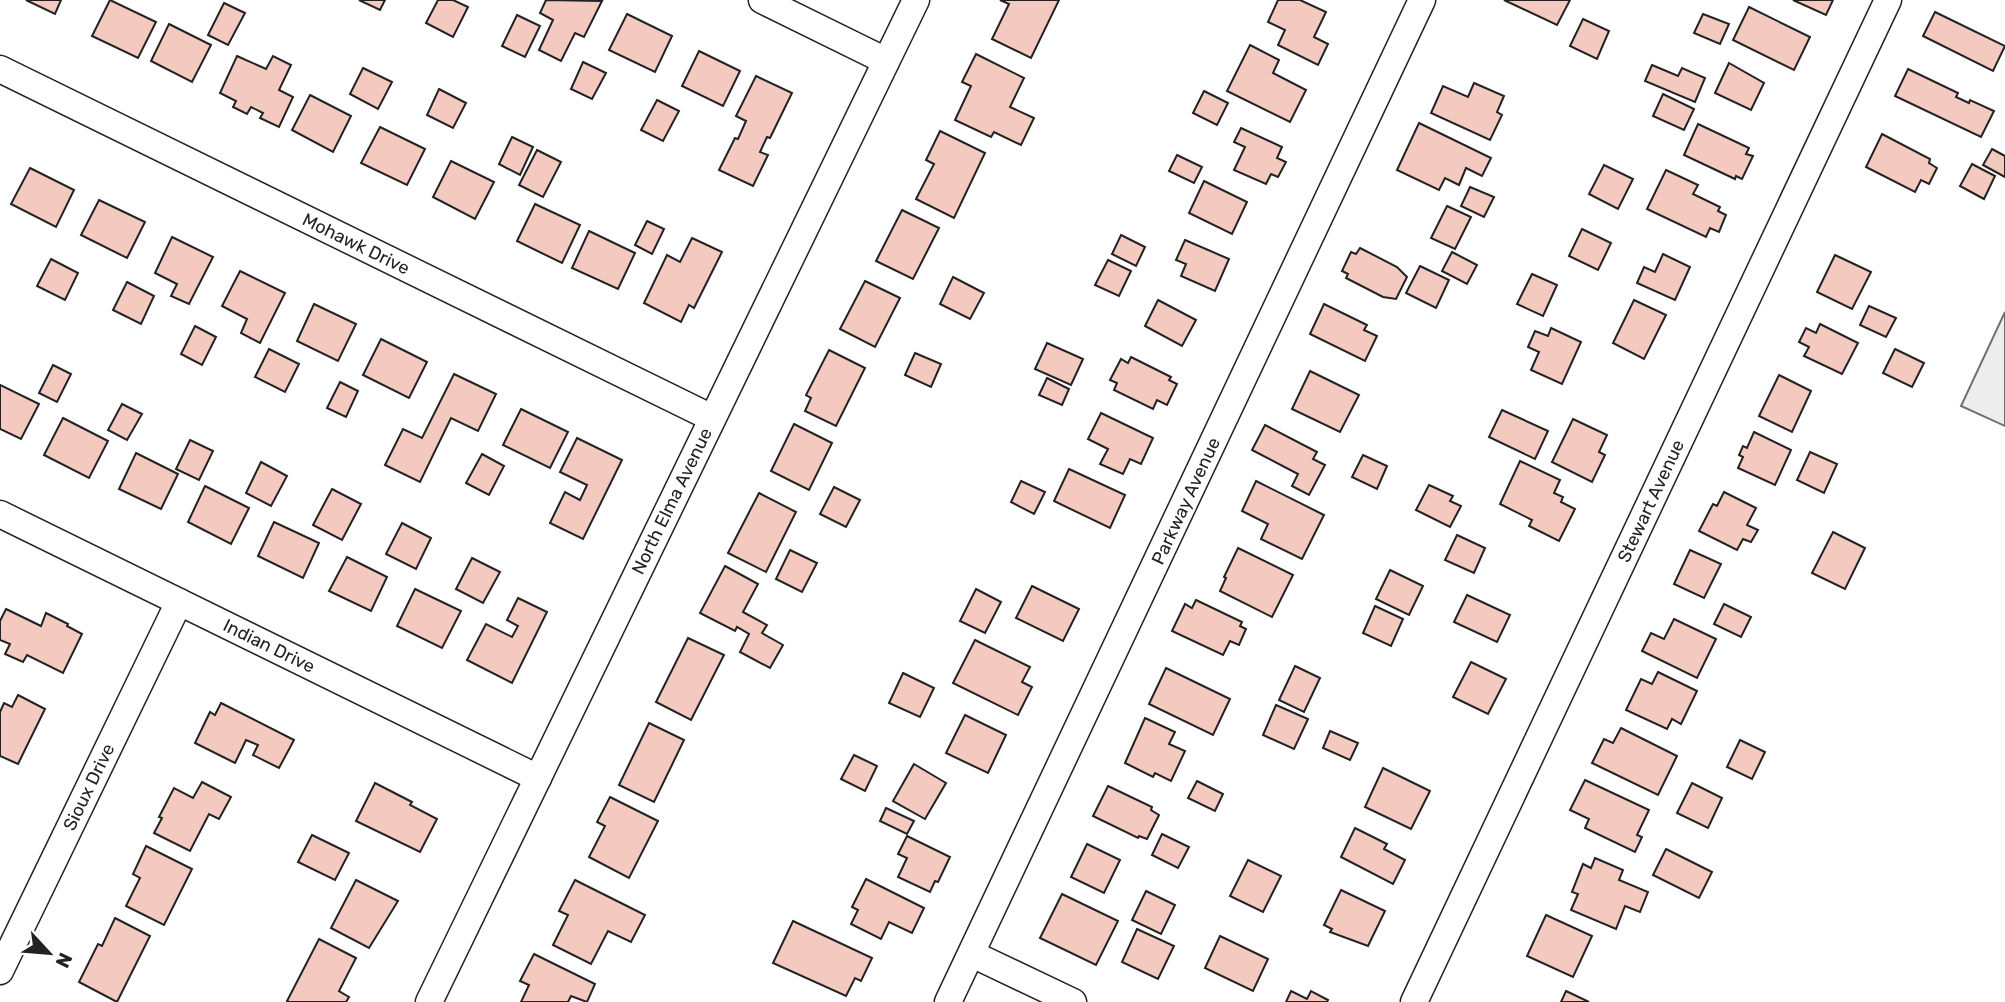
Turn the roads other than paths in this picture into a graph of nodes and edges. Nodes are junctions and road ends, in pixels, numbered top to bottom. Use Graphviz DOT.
graph roads {
  1 [pos="762,0"];
  2 [pos="916,0"];
  3 [pos="1422,0"];
  4 [pos="1888,0"];
  5 [pos="886,61"];
  6 [pos="0,69"];
  7 [pos="712,418"];
  8 [pos="0,514"];
  9 [pos="179,602"];
  10 [pos="538,778"];
  11 [pos="972,954"];
  12 [pos="0,971"];
  13 [pos="429,1002"];
  14 [pos="948,1002"];
  15 [pos="1073,1002"];
  16 [pos="1414,1002"];
  1 -- 5 [label="street"];
  2 -- 5 [label="street, North Elma Avenue"];
  3 -- 11 [label="street, Parkway Avenue"];
  4 -- 16 [label="street, Stewart Avenue"];
  5 -- 7 [label="street, North Elma Avenue"];
  6 -- 7 [label="street, Mohawk Drive"];
  7 -- 10 [label="street, North Elma Avenue"];
  8 -- 9 [label="street, Indian Drive"];
  9 -- 10 [label="street, Indian Drive"];
  9 -- 12 [label="street, Sioux Drive"];
  10 -- 13 [label="street, North Elma Avenue"];
  11 -- 14 [label="street, Parkway Avenue"];
  11 -- 15 [label="street"];
}
